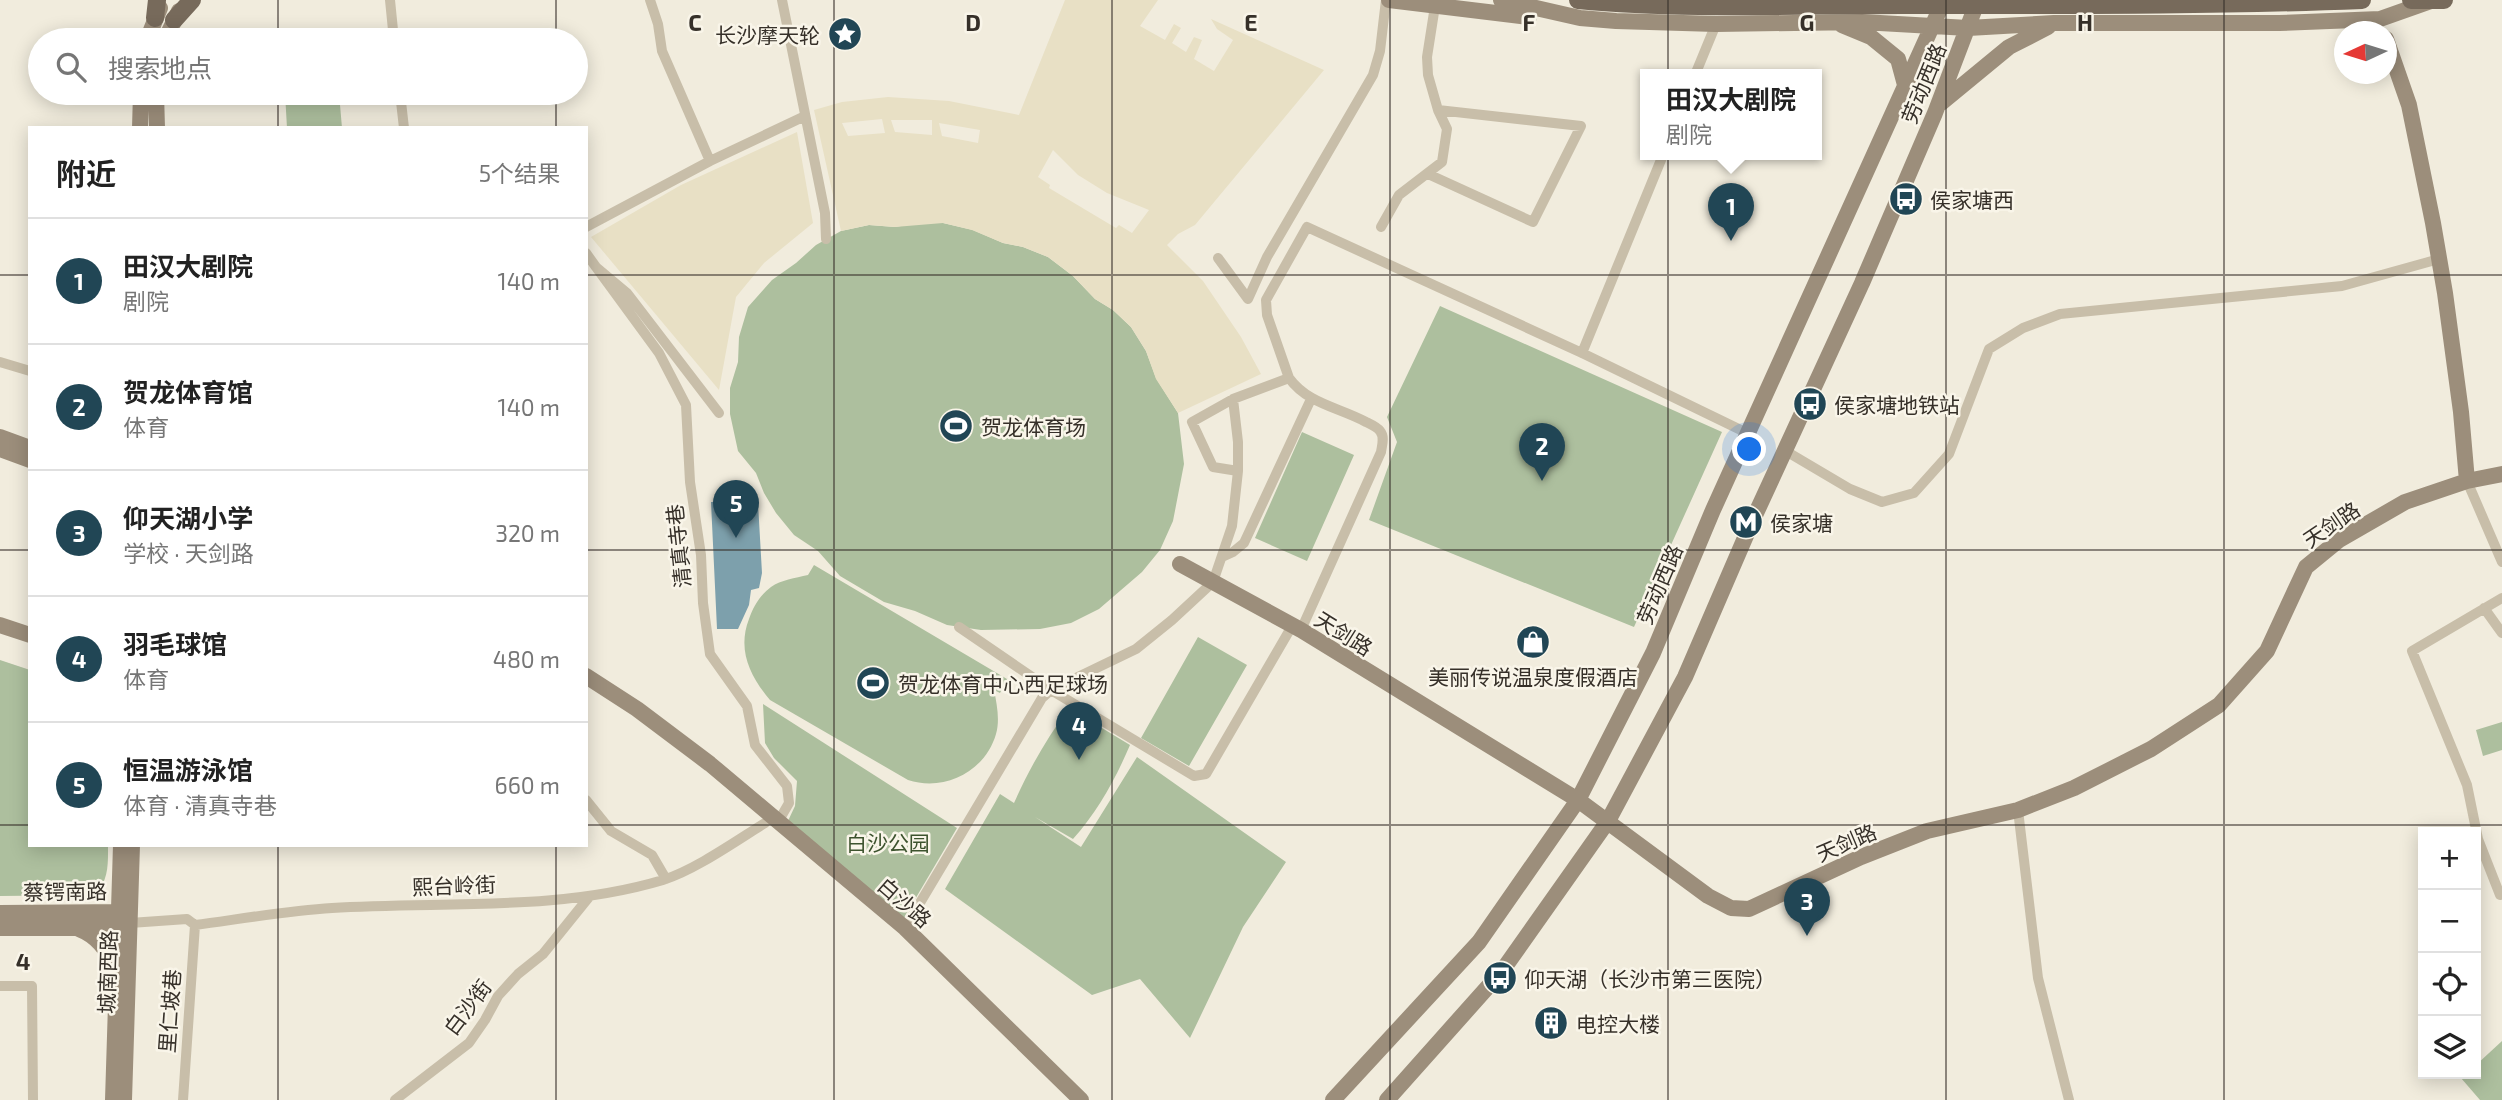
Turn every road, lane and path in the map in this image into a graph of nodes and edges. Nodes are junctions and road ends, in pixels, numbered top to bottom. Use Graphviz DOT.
graph roads {
  1 [pos="164,0"];
  2 [pos="185,0"];
  3 [pos="192,0"];
  4 [pos="390,0"];
  5 [pos="650,0"];
  6 [pos="782,0"];
  7 [pos="1388,0"];
  8 [pos="1501,0"];
  9 [pos="1944,0"];
  10 [pos="1978,0"];
  11 [pos="2362,0"];
  12 [pos="2411,0"];
  13 [pos="2444,0"];
  14 [pos="2433,1"];
  15 [pos="1435,6"];
  16 [pos="156,9"];
  17 [pos="1579,9"];
  18 [pos="174,20"];
  19 [pos="2390,21"];
  20 [pos="1836,23"];
  21 [pos="2054,23"];
  22 [pos="1716,24"];
  23 [pos="2334,24"];
  24 [pos="1932,27"];
  25 [pos="150,28"];
  26 [pos="170,28"];
  27 [pos="393,28"];
  28 [pos="1968,28"];
  29 [pos="1698,69"];
  30 [pos="2397,71"];
  31 [pos="1905,85"];
  32 [pos="141,105"];
  33 [pos="156,105"];
  34 [pos="401,105"];
  35 [pos="1937,107"];
  36 [pos="1438,110"];
  37 [pos="805,116"];
  38 [pos="140,126"];
  39 [pos="156,126"];
  40 [pos="404,126"];
  41 [pos="710,160"];
  42 [pos="1660,160"];
  43 [pos="1428,174"];
  44 [pos="588,226"];
  45 [pos="1381,227"];
  46 [pos="827,239"];
  47 [pos="588,256"];
  48 [pos="1218,258"];
  49 [pos="2439,259"];
  50 [pos="596,267"];
  51 [pos="1582,353"];
  52 [pos="0,362"];
  53 [pos="28,370"];
  54 [pos="1289,378"];
  55 [pos="1233,399"];
  56 [pos="1311,399"];
  57 [pos="719,413"];
  58 [pos="1748,433"];
  59 [pos="0,437"];
  60 [pos="28,447"];
  61 [pos="0,449"];
  62 [pos="1784,450"];
  63 [pos="28,459"];
  64 [pos="1238,471"];
  65 [pos="2502,474"];
  66 [pos="2467,481"];
  67 [pos="1222,557"];
  68 [pos="2502,562"];
  69 [pos="1180,564"];
  70 [pos="1213,582"];
  71 [pos="2502,598"];
  72 [pos="2484,608"];
  73 [pos="0,625"];
  74 [pos="958,627"];
  75 [pos="1296,628"];
  76 [pos="2502,633"];
  77 [pos="0,636"];
  78 [pos="28,637"];
  79 [pos="588,677"];
  80 [pos="588,689"];
  81 [pos="1051,690"];
  82 [pos="1578,800"];
  83 [pos="588,802"];
  84 [pos="2018,810"];
  85 [pos="1608,821"];
  86 [pos="771,822"];
  87 [pos="121,847"];
  88 [pos="132,847"];
  89 [pos="120,869"];
  90 [pos="666,879"];
  91 [pos="2500,895"];
  92 [pos="589,897"];
  93 [pos="84,912"];
  94 [pos="0,913"];
  95 [pos="125,920"];
  96 [pos="195,925"];
  97 [pos="73,927"];
  98 [pos="0,928"];
  99 [pos="905,928"];
  100 [pos="116,976"];
  101 [pos="0,986"];
  102 [pos="33,1100"];
  103 [pos="113,1100"];
  104 [pos="124,1100"];
  105 [pos="183,1100"];
  106 [pos="395,1100"];
  107 [pos="1066,1100"];
  108 [pos="1081,1100"];
  109 [pos="1333,1100"];
  110 [pos="1387,1100"];
  111 [pos="2069,1100"];
  1 -- 16 [label="street"];
  2 -- 18 [label="street"];
  3 -- 18 [label="main road"];
  4 -- 27 [label="street"];
  5 -- 41 [label="street"];
  6 -- 37 [label="street"];
  7 -- 15 [label="street"];
  7 -- 48 [label="street"];
  8 -- 17 [label="street"];
  9 -- 24 [label="street, 劳动西路"];
  10 -- 28 [label="street, 劳动西路"];
  11 -- 17 [label="main road, bridge"];
  12 -- 14 [label="main road"];
  13 -- 14 [label="main road"];
  14 -- 19 [label="street"];
  15 -- 17 [label="street"];
  15 -- 36 [label="street"];
  16 -- 25 [label="street"];
  17 -- 22 [label="street"];
  18 -- 26 [label="street"];
  20 -- 22 [label="street"];
  20 -- 24 [label="street"];
  20 -- 31 [label="street"];
  21 -- 23 [label="street"];
  21 -- 28 [label="street"];
  21 -- 35 [label="street"];
  22 -- 29 [label="street"];
  24 -- 28 [label="street"];
  24 -- 31 [label="street, 劳动西路"];
  28 -- 35 [label="street, 劳动西路"];
  30 -- 49 [label="street"];
  31 -- 58 [label="street, 劳动西路"];
  32 -- 38 [label="street"];
  33 -- 39 [label="street"];
  34 -- 40 [label="street"];
  35 -- 62 [label="street, 劳动西路"];
  36 -- 43 [label="street"];
  36 -- 43 [label="street"];
  37 -- 41 [label="street"];
  37 -- 46 [label="street"];
  41 -- 44 [label="street"];
  42 -- 51 [label="street"];
  43 -- 45 [label="street"];
  47 -- 50 [label="street"];
  49 -- 62 [label="street"];
  49 -- 66 [label="street"];
  50 -- 57 [label="street"];
  50 -- 86 [label="street, 清真寺巷"];
  51 -- 54 [label="street"];
  51 -- 58 [label="street"];
  52 -- 53 [label="street"];
  54 -- 55 [label="street"];
  54 -- 56 [label="street"];
  55 -- 64 [label="street"];
  55 -- 64 [label="street"];
  56 -- 67 [label="street"];
  56 -- 75 [label="street"];
  58 -- 82 [label="street, 劳动西路"];
  59 -- 60 [label="street"];
  61 -- 63 [label="street"];
  62 -- 85 [label="street, 劳动西路"];
  64 -- 67 [label="street"];
  65 -- 66 [label="street, 天剑路"];
  66 -- 68 [label="street"];
  66 -- 84 [label="street, 天剑路"];
  67 -- 70 [label="street"];
  69 -- 70 [label="street, 天剑路"];
  70 -- 75 [label="street, 天剑路"];
  70 -- 81 [label="street"];
  71 -- 72 [label="street"];
  72 -- 76 [label="street"];
  72 -- 91 [label="street"];
  73 -- 78 [label="street"];
  74 -- 81 [label="street"];
  75 -- 81 [label="street"];
  75 -- 82 [label="street, 天剑路"];
  77 -- 78 [label="street"];
  79 -- 86 [label="street, 白沙路"];
  80 -- 86 [label="street, 白沙路"];
  81 -- 99 [label="street"];
  82 -- 85 [label="street, 天剑路"];
  82 -- 109 [label="street, 劳动西路"];
  83 -- 90 [label="street"];
  84 -- 85 [label="street, 天剑路"];
  84 -- 111 [label="street"];
  85 -- 110 [label="street, 劳动西路"];
  86 -- 90 [label="street, 熙台岭街"];
  86 -- 99 [label="street, 白沙路"];
  86 -- 107 [label="street, 白沙路"];
  87 -- 89 [label="street, 城南西路"];
  88 -- 95 [label="street, 城南西路"];
  89 -- 93 [label="street"];
  89 -- 95 [label="street, 城南西路"];
  90 -- 92 [label="street, 熙台岭街"];
  92 -- 96 [label="street, 熙台岭街"];
  92 -- 106 [label="street, 白沙街"];
  93 -- 94 [label="street, 蔡锷南路"];
  93 -- 95 [label="street, 蔡锷南路"];
  95 -- 96 [label="street, 熙台岭街"];
  95 -- 97 [label="street, 蔡锷南路"];
  95 -- 100 [label="street, 城南西路"];
  95 -- 104 [label="street, 城南西路"];
  96 -- 105 [label="street, 里仁坡巷"];
  97 -- 98 [label="street, 蔡锷南路"];
  97 -- 100 [label="street"];
  99 -- 108 [label="street, 白沙路"];
  100 -- 103 [label="street, 城南西路"];
  101 -- 102 [label="street"];
}
